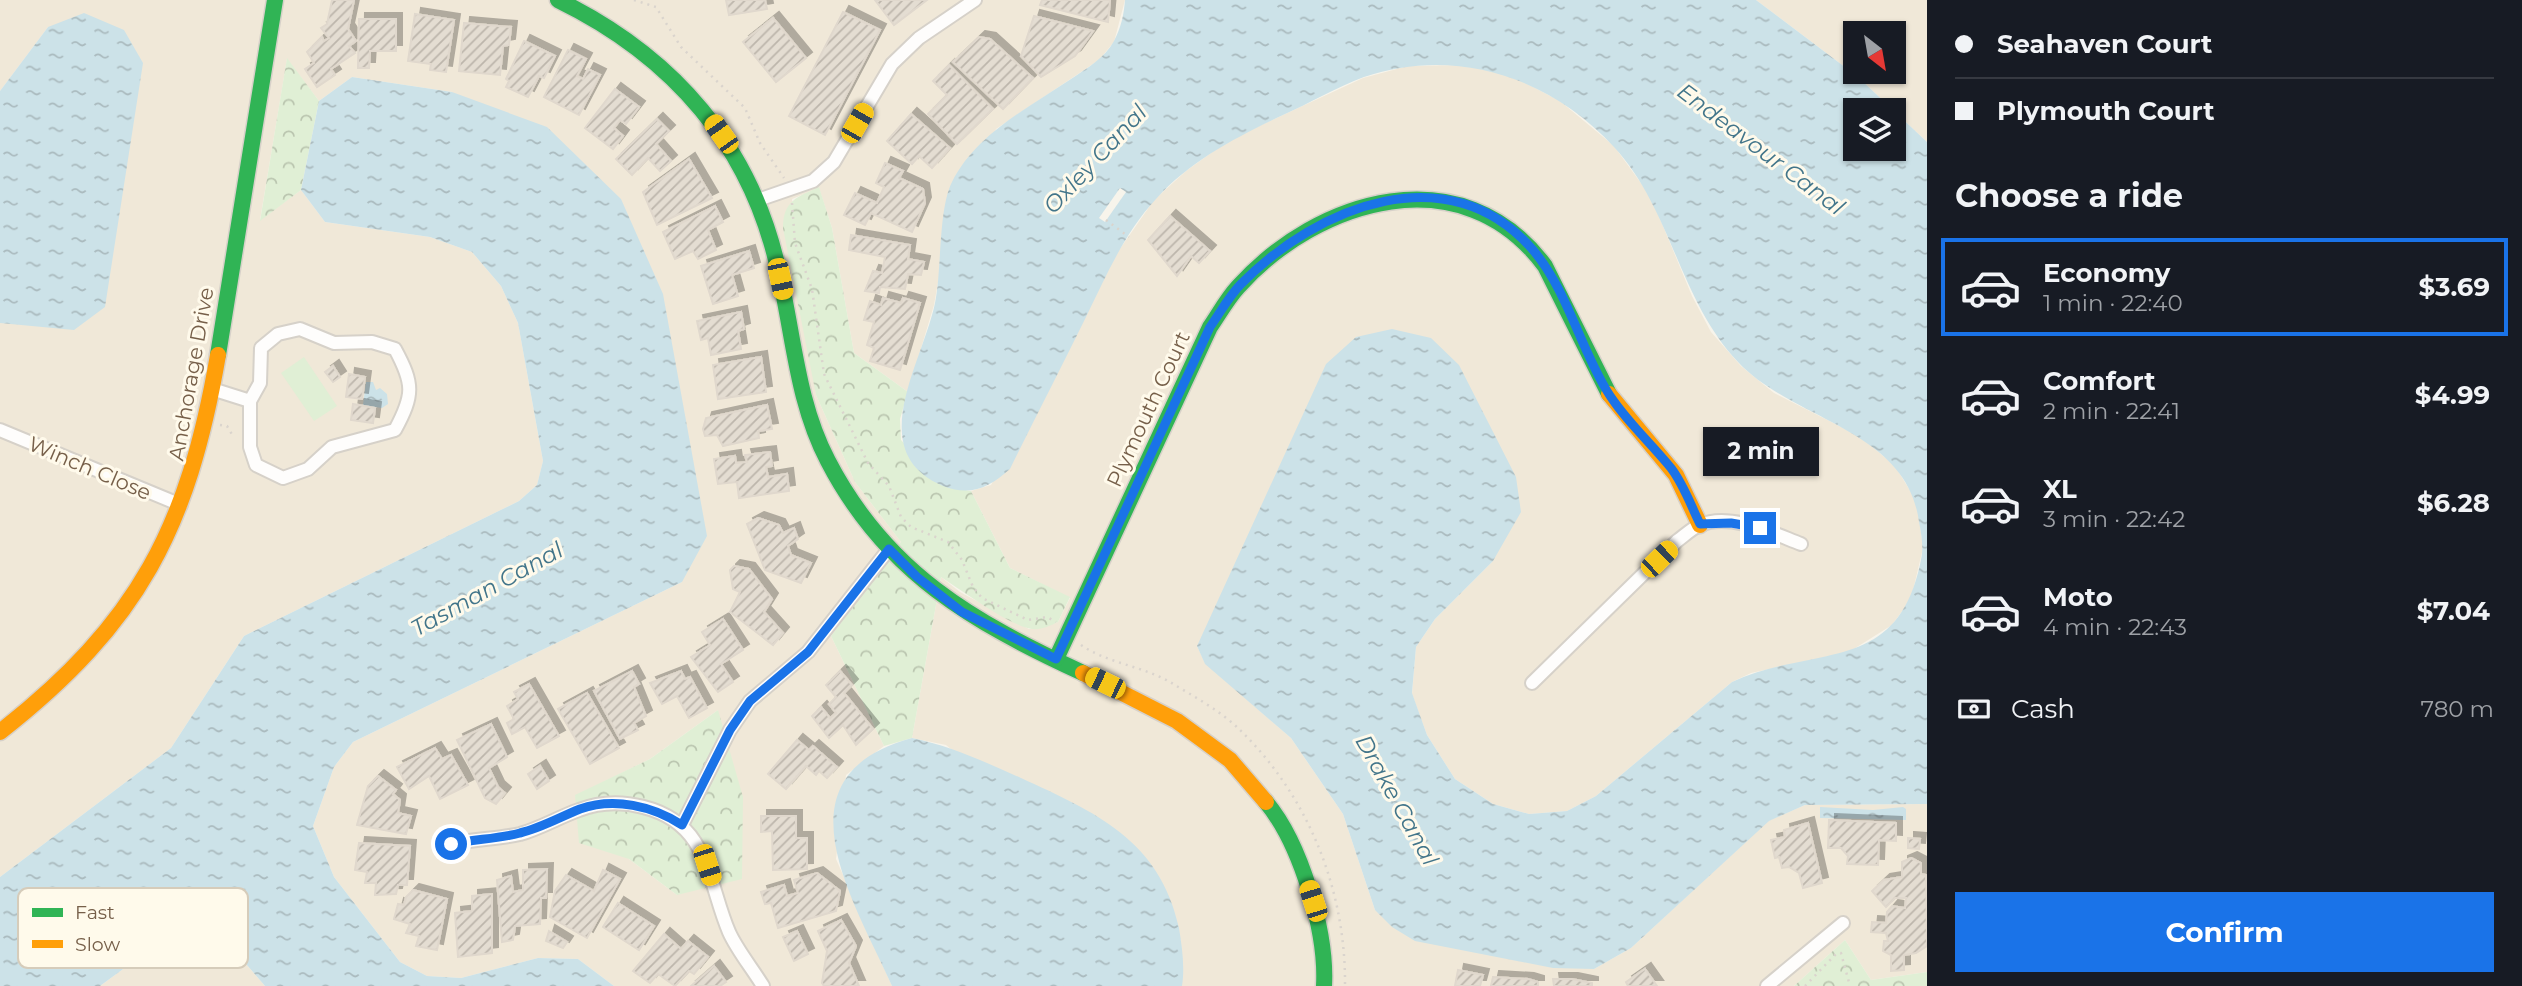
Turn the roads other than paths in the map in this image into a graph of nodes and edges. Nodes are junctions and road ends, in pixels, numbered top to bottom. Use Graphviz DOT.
graph roads {
  1 [pos="275,0"];
  2 [pos="558,0"];
  3 [pos="975,0"];
  4 [pos="758,200"];
  5 [pos="212,389"];
  6 [pos="250,401"];
  7 [pos="0,430"];
  8 [pos="181,505"];
  9 [pos="1700,524"];
  10 [pos="1801,544"];
  11 [pos="889,549"];
  12 [pos="1056,659"];
  13 [pos="1532,683"];
  14 [pos="0,732"];
  15 [pos="682,825"];
  16 [pos="451,844"];
  17 [pos="1843,923"];
  18 [pos="763,986"];
  19 [pos="1324,986"];
  20 [pos="1767,986"];
  1 -- 5 [label="street, Anchorage Drive"];
  2 -- 4 [label="street"];
  3 -- 4 [label="street"];
  4 -- 11 [label="street"];
  5 -- 6 [label="street"];
  5 -- 8 [label="street, Anchorage Drive"];
  6 -- 6 [label="street"];
  7 -- 8 [label="street, Winch Close"];
  8 -- 14 [label="street, Anchorage Drive"];
  9 -- 10 [label="street"];
  9 -- 12 [label="street, Plymouth Court"];
  9 -- 13 [label="street"];
  11 -- 12 [label="street"];
  11 -- 15 [label="street"];
  12 -- 19 [label="street"];
  15 -- 16 [label="street"];
  15 -- 18 [label="street"];
  17 -- 20 [label="street"];
}
